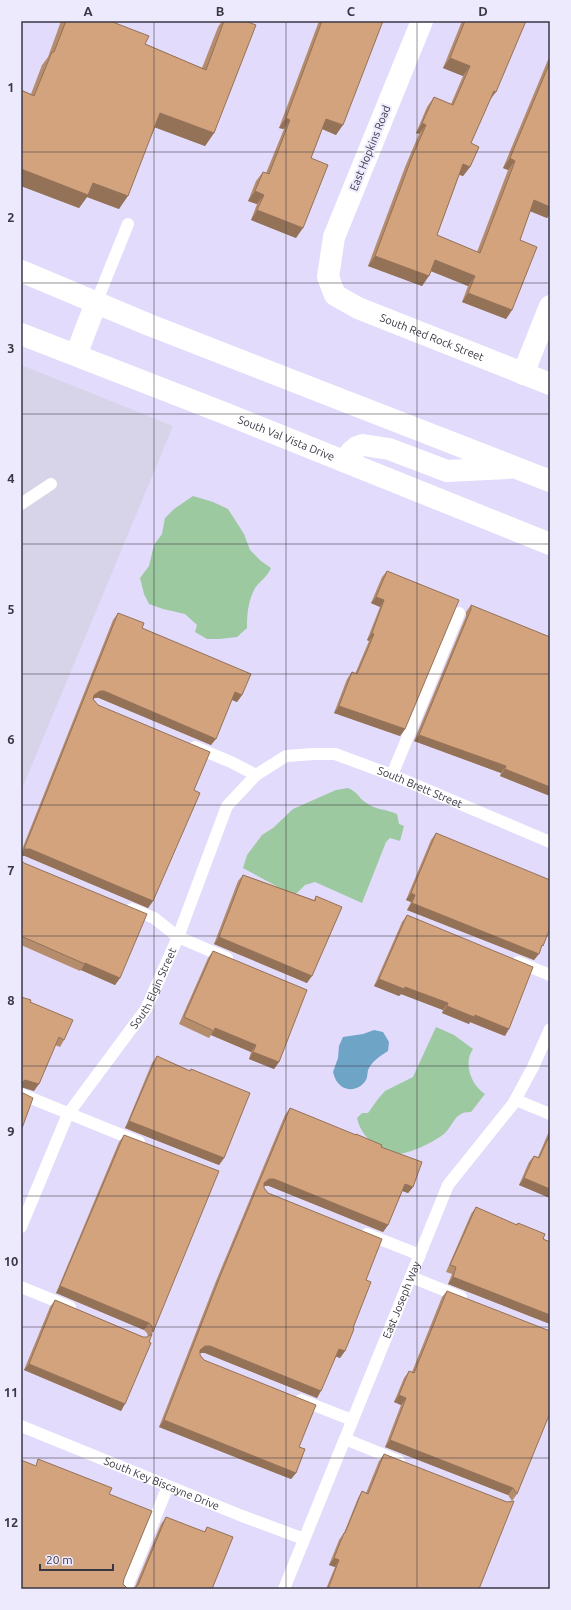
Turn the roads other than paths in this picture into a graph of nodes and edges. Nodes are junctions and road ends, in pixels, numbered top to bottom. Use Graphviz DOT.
graph roads {
  1 [pos="422,21"];
  2 [pos="128,224"];
  3 [pos="21,271"];
  4 [pos="328,276"];
  5 [pos="96,303"];
  6 [pos="550,306"];
  7 [pos="21,334"];
  8 [pos="76,355"];
  9 [pos="523,374"];
  10 [pos="550,384"];
  11 [pos="344,461"];
  12 [pos="514,468"];
  13 [pos="550,482"];
  14 [pos="51,484"];
  15 [pos="21,504"];
  16 [pos="550,544"];
  17 [pos="459,613"];
  18 [pos="181,741"];
  19 [pos="286,756"];
  20 [pos="256,775"];
  21 [pos="392,775"];
  22 [pos="550,842"];
  23 [pos="124,906"];
  24 [pos="178,937"];
  25 [pos="506,957"];
  26 [pos="238,962"];
  27 [pos="550,975"];
  28 [pos="550,1029"];
  29 [pos="21,1094"];
  30 [pos="516,1100"];
  31 [pos="68,1114"];
  32 [pos="550,1114"];
  33 [pos="150,1146"];
  34 [pos="21,1227"];
  35 [pos="357,1230"];
  36 [pos="420,1255"];
  37 [pos="411,1277"];
  38 [pos="21,1287"];
  39 [pos="470,1300"];
  40 [pos="83,1313"];
  41 [pos="288,1395"];
  42 [pos="352,1420"];
  43 [pos="21,1426"];
  44 [pos="345,1439"];
  45 [pos="411,1465"];
  46 [pos="168,1486"];
  47 [pos="304,1539"];
  48 [pos="126,1589"];
  49 [pos="284,1589"];
  1 -- 4 [label="main road, East Hopkins Road"];
  2 -- 5 [label="lane"];
  3 -- 5 [label="main road"];
  4 -- 9 [label="main road, South Red Rock Street"];
  5 -- 8 [label="main road"];
  5 -- 12 [label="main road"];
  6 -- 9 [label="main road"];
  7 -- 8 [label="main road, South Val Vista Drive"];
  8 -- 11 [label="main road, South Val Vista Drive"];
  9 -- 10 [label="main road, South Red Rock Street"];
  11 -- 12 [label="main road"];
  11 -- 16 [label="main road, South Val Vista Drive"];
  12 -- 13 [label="main road"];
  14 -- 15 [label="lane"];
  17 -- 21 [label="lane"];
  18 -- 20 [label="lane"];
  19 -- 20 [label="lane, South Elgin Street"];
  19 -- 21 [label="lane, South Brett Street"];
  20 -- 24 [label="lane, South Elgin Street"];
  21 -- 22 [label="lane, South Brett Street"];
  23 -- 24 [label="lane"];
  24 -- 26 [label="lane"];
  24 -- 31 [label="lane, South Elgin Street"];
  25 -- 27 [label="lane"];
  28 -- 30 [label="lane, East Joseph Way"];
  29 -- 31 [label="lane"];
  30 -- 32 [label="lane"];
  30 -- 36 [label="lane, East Joseph Way"];
  31 -- 33 [label="lane"];
  31 -- 34 [label="lane, South Elgin Street"];
  35 -- 36 [label="lane"];
  36 -- 37 [label="lane, East Joseph Way"];
  37 -- 39 [label="lane"];
  37 -- 42 [label="lane, East Joseph Way"];
  38 -- 40 [label="lane"];
  41 -- 42 [label="lane"];
  42 -- 44 [label="lane, East Joseph Way"];
  43 -- 46 [label="lane, South Key Biscayne Drive"];
  44 -- 45 [label="lane"];
  44 -- 47 [label="lane, East Joseph Way"];
  46 -- 47 [label="lane, South Key Biscayne Drive"];
  46 -- 48 [label="lane"];
  47 -- 49 [label="lane, East Joseph Way"];
}
